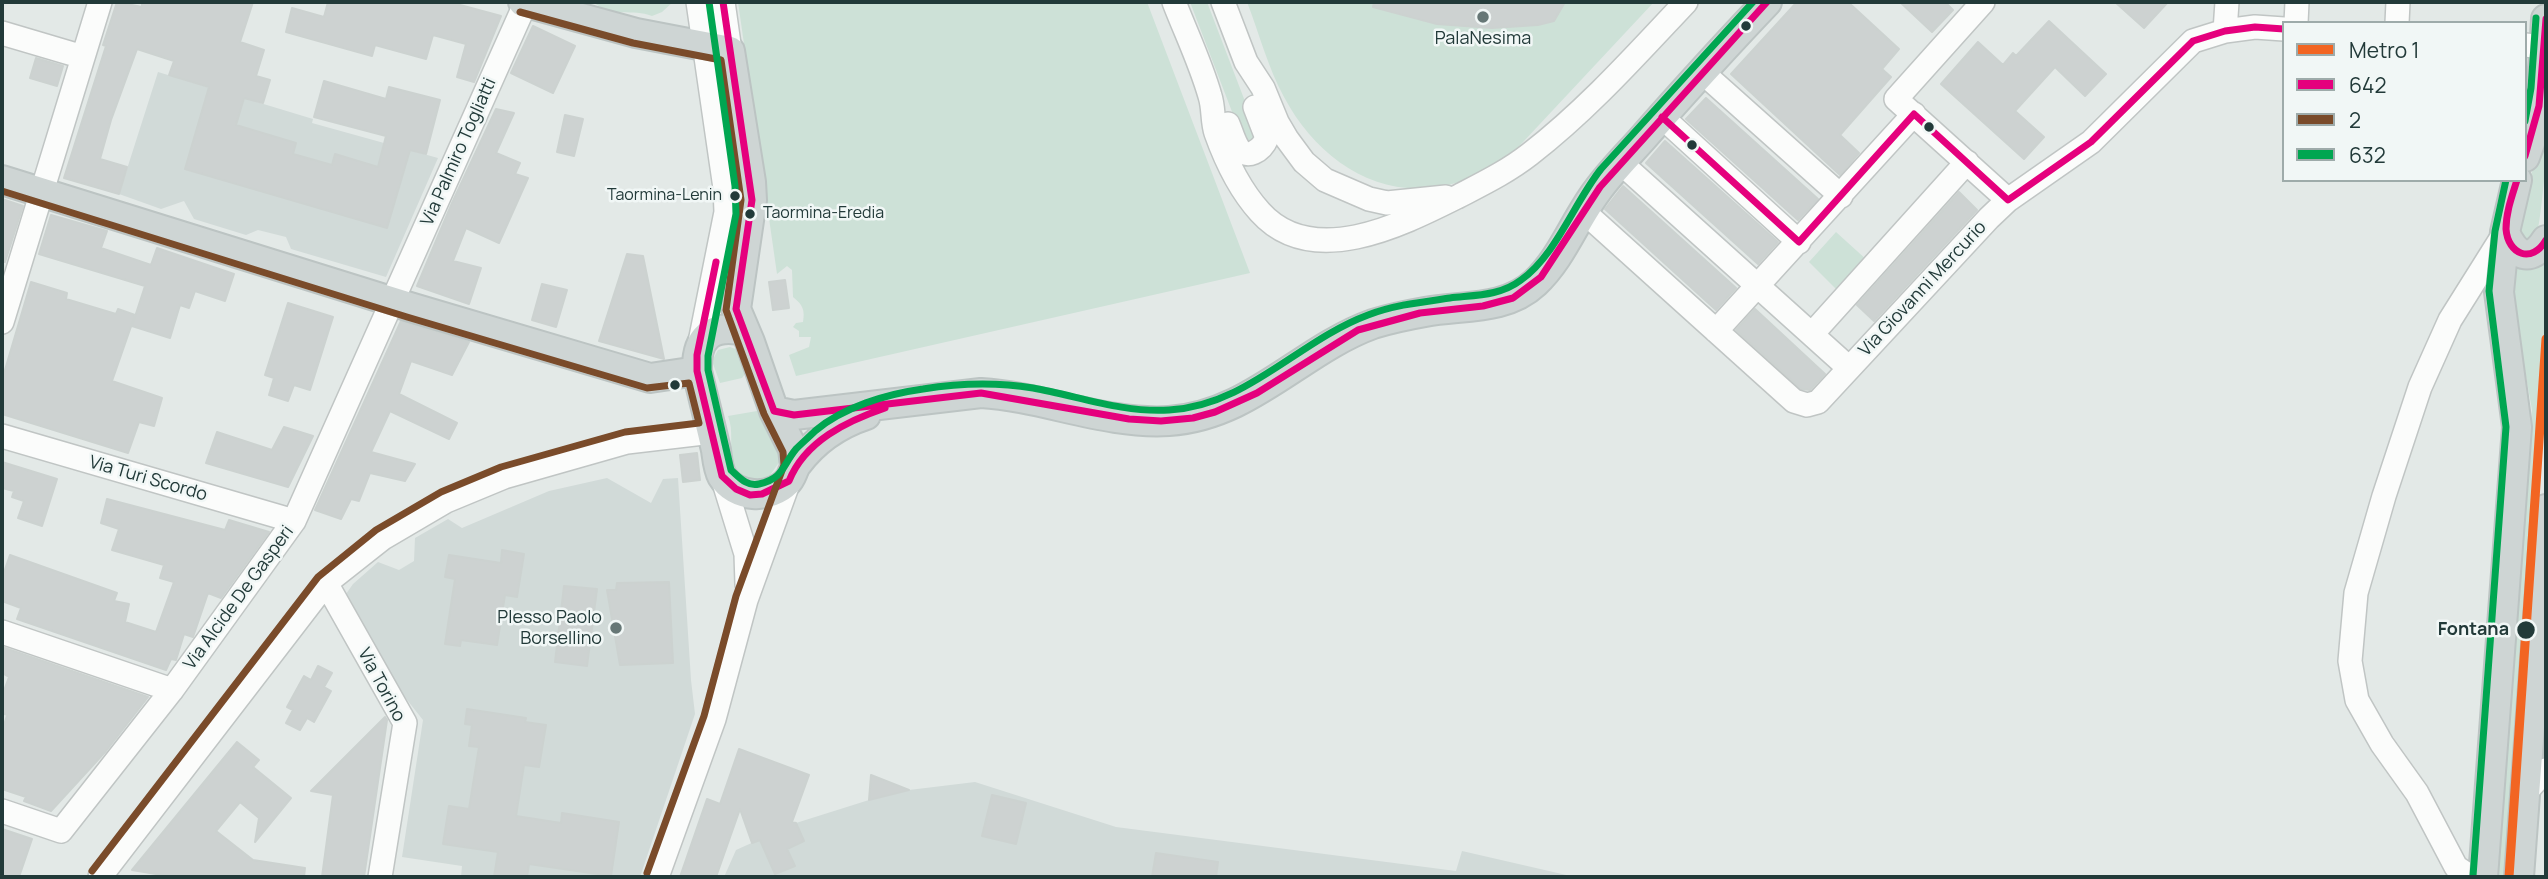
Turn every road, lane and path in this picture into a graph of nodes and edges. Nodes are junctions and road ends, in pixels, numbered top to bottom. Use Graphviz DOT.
graph roads {
  1 [pos="100,2"];
  2 [pos="525,2"];
  3 [pos="698,2"];
  4 [pos="723,2"];
  5 [pos="1174,2"];
  6 [pos="1223,2"];
  7 [pos="1686,2"];
  8 [pos="1767,2"];
  9 [pos="1983,2"];
  10 [pos="2228,2"];
  11 [pos="2297,2"];
  12 [pos="2398,2"];
  13 [pos="2296,21"];
  14 [pos="2397,21"];
  15 [pos="2282,29"];
  16 [pos="2225,31"];
  17 [pos="2,33"];
  18 [pos="2539,37"];
  19 [pos="717,48"];
  20 [pos="83,57"];
  21 [pos="1246,62"];
  22 [pos="1702,72"];
  23 [pos="1211,98"];
  24 [pos="1914,114"];
  25 [pos="1661,117"];
  26 [pos="2527,151"];
  27 [pos="1967,162"];
  28 [pos="1621,163"];
  29 [pos="2,180"];
  30 [pos="2517,182"];
  31 [pos="41,192"];
  32 [pos="1459,196"];
  33 [pos="1841,196"];
  34 [pos="2008,200"];
  35 [pos="1583,211"];
  36 [pos="2505,232"];
  37 [pos="2546,240"];
  38 [pos="1798,242"];
  39 [pos="1758,286"];
  40 [pos="391,301"];
  41 [pos="2,322"];
  42 [pos="745,331"];
  43 [pos="1716,331"];
  44 [pos="1812,334"];
  45 [pos="700,342"];
  46 [pos="1849,368"];
  47 [pos="697,371"];
  48 [pos="896,405"];
  49 [pos="774,411"];
  50 [pos="712,432"];
  51 [pos="2,436"];
  52 [pos="792,474"];
  53 [pos="722,476"];
  54 [pos="2546,509"];
  55 [pos="295,521"];
  56 [pos="326,583"];
  57 [pos="746,600"];
  58 [pos="2,632"];
  59 [pos="172,690"];
  60 [pos="2546,770"];
  61 [pos="2525,793"];
  62 [pos="2,811"];
  63 [pos="100,877"];
  64 [pos="380,877"];
  65 [pos="657,877"];
  66 [pos="2471,877"];
  67 [pos="2483,877"];
  68 [pos="2518,877"];
  1 -- 20 [label="street"];
  2 -- 19 [label="main road"];
  2 -- 40 [label="street, Via Palmiro Togliatti"];
  3 -- 19 [label="street"];
  4 -- 19 [label="street"];
  5 -- 23 [label="street"];
  6 -- 21 [label="street"];
  7 -- 32 [label="street"];
  8 -- 22 [label="main road"];
  9 -- 24 [label="street"];
  10 -- 16 [label="street"];
  11 -- 13 [label="street"];
  12 -- 14 [label="street"];
  15 -- 16 [label="street, Via Giovanni Mercurio"];
  16 -- 34 [label="street, Via Giovanni Mercurio"];
  17 -- 20 [label="street"];
  18 -- 26 [label="main road"];
  19 -- 42 [label="main road"];
  19 -- 45 [label="street"];
  20 -- 31 [label="street"];
  21 -- 23 [label="street"];
  21 -- 32 [label="street"];
  22 -- 25 [label="main road"];
  22 -- 33 [label="street"];
  23 -- 32 [label="street"];
  24 -- 27 [label="street"];
  24 -- 33 [label="street"];
  25 -- 28 [label="main road"];
  25 -- 38 [label="street"];
  27 -- 34 [label="street"];
  27 -- 44 [label="street"];
  28 -- 35 [label="main road"];
  28 -- 39 [label="street"];
  29 -- 31 [label="main road"];
  30 -- 36 [label="main road"];
  31 -- 40 [label="main road"];
  31 -- 41 [label="street"];
  33 -- 38 [label="street"];
  34 -- 46 [label="street, Via Giovanni Mercurio"];
  35 -- 43 [label="street"];
  35 -- 48 [label="main road"];
  36 -- 37 [label="main road"];
  36 -- 66 [label="street"];
  36 -- 67 [label="main road"];
  38 -- 39 [label="street"];
  39 -- 43 [label="street"];
  39 -- 44 [label="street"];
  40 -- 47 [label="main road"];
  40 -- 55 [label="street, Via Alcide De Gasperi"];
  42 -- 45 [label="main road"];
  42 -- 49 [label="main road"];
  43 -- 46 [label="street, Via Giovanni Mercurio"];
  44 -- 46 [label="street"];
  45 -- 47 [label="main road"];
  47 -- 50 [label="main road"];
  48 -- 49 [label="main road"];
  48 -- 52 [label="main road"];
  49 -- 52 [label="main road"];
  50 -- 53 [label="main road"];
  50 -- 56 [label="street"];
  51 -- 55 [label="street, Via Turi Scordo"];
  52 -- 53 [label="main road"];
  52 -- 57 [label="street"];
  53 -- 57 [label="street"];
  54 -- 61 [label="main road"];
  55 -- 59 [label="street, Via Alcide De Gasperi"];
  56 -- 63 [label="street"];
  56 -- 64 [label="street, Via Torino"];
  57 -- 65 [label="street"];
  58 -- 59 [label="street"];
  59 -- 62 [label="street, Via Alcide De Gasperi"];
  60 -- 61 [label="street"];
  61 -- 68 [label="main road"];
}
